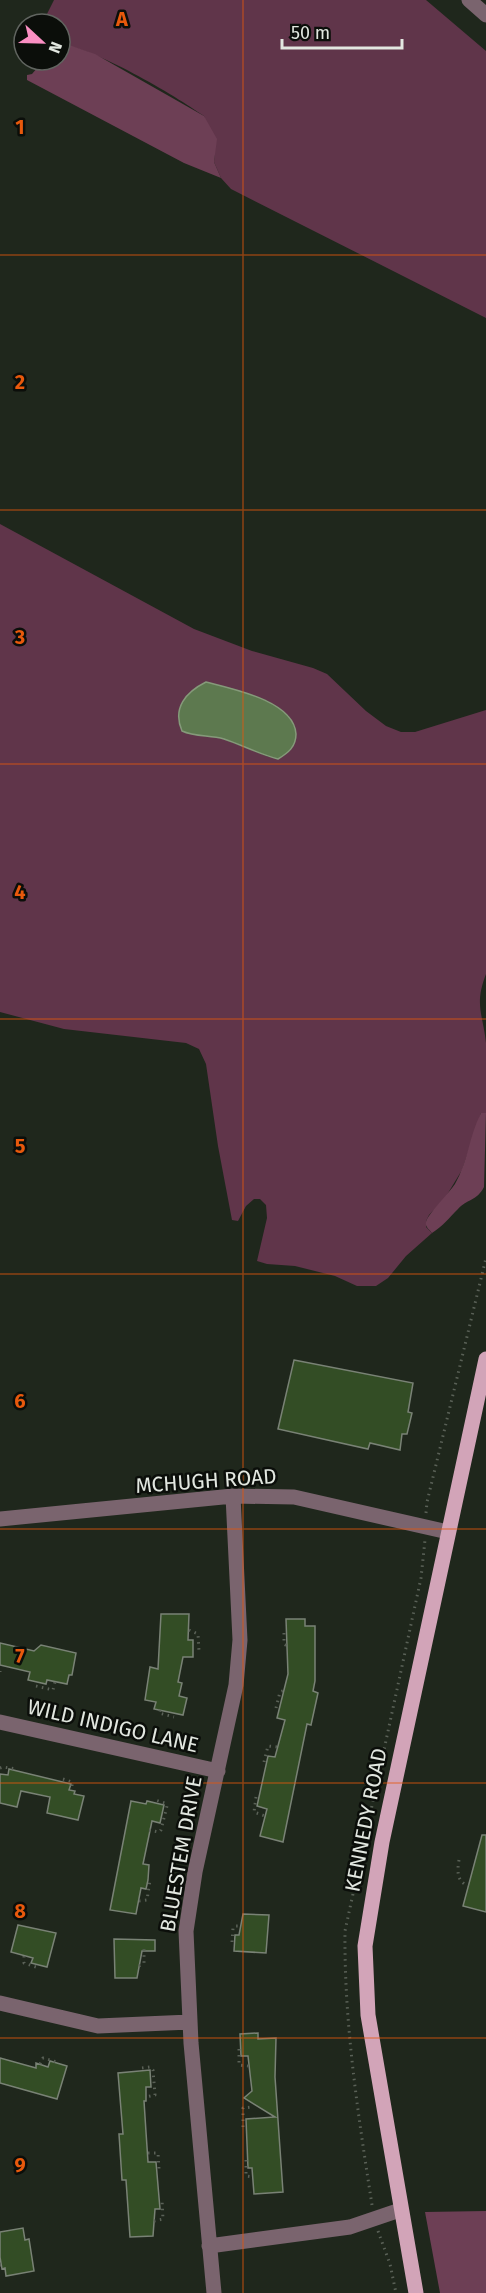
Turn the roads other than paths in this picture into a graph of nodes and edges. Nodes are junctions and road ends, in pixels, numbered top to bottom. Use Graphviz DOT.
graph roads {
  1 [pos="469,0"];
  2 [pos="486,15"];
  3 [pos="486,1359"];
  4 [pos="233,1496"];
  5 [pos="0,1519"];
  6 [pos="448,1532"];
  7 [pos="0,1722"];
  8 [pos="218,1771"];
  9 [pos="0,2003"];
  10 [pos="189,2022"];
  11 [pos="400,2210"];
  12 [pos="209,2246"];
  13 [pos="214,2293"];
  14 [pos="416,2293"];
  1 -- 2 [label="street"];
  3 -- 6 [label="main road, KENNEDY ROAD"];
  4 -- 5 [label="street, MCHUGH ROAD"];
  4 -- 6 [label="street, MCHUGH ROAD"];
  4 -- 8 [label="street, BLUESTEM DRIVE"];
  6 -- 11 [label="main road, KENNEDY ROAD"];
  7 -- 8 [label="street, WILD INDIGO LANE"];
  8 -- 10 [label="street, BLUESTEM DRIVE"];
  9 -- 10 [label="street"];
  10 -- 12 [label="street, BLUESTEM DRIVE"];
  11 -- 12 [label="street"];
  11 -- 14 [label="main road, KENNEDY ROAD"];
  12 -- 13 [label="street, BLUESTEM DRIVE"];
}
